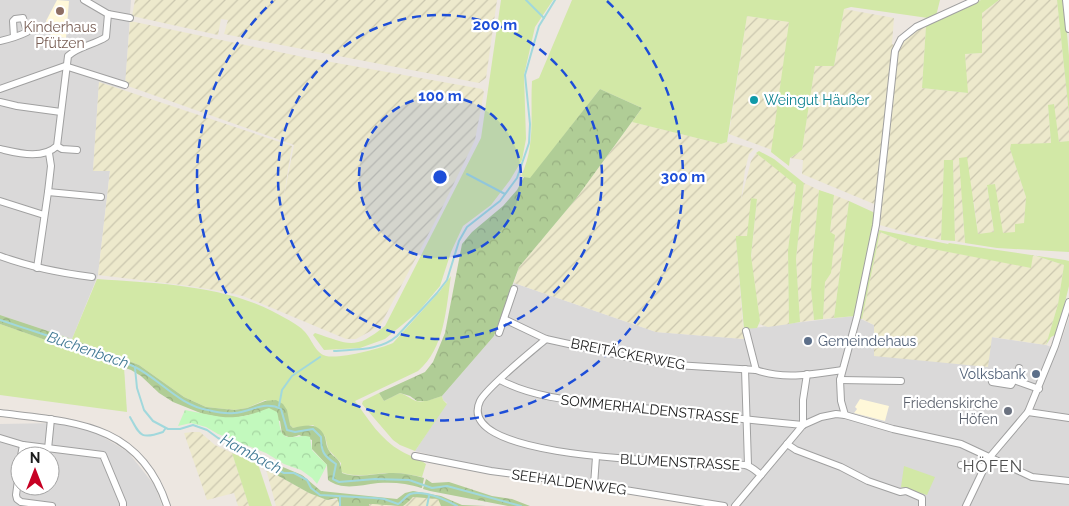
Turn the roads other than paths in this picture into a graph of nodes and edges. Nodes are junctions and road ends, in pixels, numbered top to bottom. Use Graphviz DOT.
graph roads {
  1 [pos="84,0"];
  2 [pos="975,0"];
  3 [pos="1066,0"];
  4 [pos="108,14"];
  5 [pos="130,18"];
  6 [pos="1069,29"];
  7 [pos="14,37"];
  8 [pos="0,41"];
  9 [pos="66,66"];
  10 [pos="125,85"];
  11 [pos="0,89"];
  12 [pos="0,102"];
  13 [pos="61,112"];
  14 [pos="56,146"];
  15 [pos="0,149"];
  16 [pos="77,150"];
  17 [pos="49,153"];
  18 [pos="48,192"];
  19 [pos="101,197"];
  20 [pos="0,202"];
  21 [pos="44,215"];
  22 [pos="0,256"];
  23 [pos="37,268"];
  24 [pos="92,277"];
  25 [pos="514,290"];
  26 [pos="1069,302"];
  27 [pos="504,319"];
  28 [pos="746,331"];
  29 [pos="499,333"];
  30 [pos="546,339"];
  31 [pos="1018,368"];
  32 [pos="745,369"];
  33 [pos="756,370"];
  34 [pos="842,370"];
  35 [pos="807,374"];
  36 [pos="500,380"];
  37 [pos="840,380"];
  38 [pos="901,381"];
  39 [pos="1039,389"];
  40 [pos="1028,412"];
  41 [pos="0,413"];
  42 [pos="845,414"];
  43 [pos="1069,418"];
  44 [pos="51,419"];
  45 [pos="746,420"];
  46 [pos="803,425"];
  47 [pos="0,438"];
  48 [pos="787,444"];
  49 [pos="23,445"];
  50 [pos="29,446"];
  51 [pos="48,446"];
  52 [pos="60,450"];
  53 [pos="415,456"];
  54 [pos="596,457"];
  55 [pos="989,458"];
  56 [pos="748,465"];
  57 [pos="961,465"];
  58 [pos="984,466"];
  59 [pos="761,475"];
  60 [pos="1069,480"];
  61 [pos="594,485"];
  62 [pos="16,496"];
  63 [pos="52,506"];
  64 [pos="123,506"];
  65 [pos="167,506"];
  66 [pos="724,506"];
  67 [pos="735,506"];
  68 [pos="922,506"];
  69 [pos="966,506"];
  1 -- 4 [label="street"];
  2 -- 34 [label="street"];
  3 -- 6 [label="street"];
  4 -- 5 [label="street"];
  4 -- 9 [label="street"];
  7 -- 8 [label="street"];
  9 -- 10 [label="street"];
  9 -- 11 [label="street"];
  9 -- 13 [label="street"];
  12 -- 13 [label="street"];
  13 -- 14 [label="street"];
  14 -- 16 [label="street"];
  14 -- 17 [label="street"];
  15 -- 17 [label="street"];
  17 -- 18 [label="street"];
  18 -- 19 [label="street"];
  18 -- 21 [label="street"];
  20 -- 21 [label="street"];
  21 -- 23 [label="street"];
  22 -- 23 [label="street"];
  23 -- 24 [label="street"];
  25 -- 27 [label="street"];
  26 -- 39 [label="street"];
  27 -- 29 [label="street"];
  27 -- 30 [label="street, BREITÄCKERWEG"];
  28 -- 33 [label="street"];
  30 -- 32 [label="street, BREITÄCKERWEG"];
  30 -- 36 [label="street, BLUMENSTRASSE"];
  31 -- 39 [label="street"];
  32 -- 33 [label="street, BREITÄCKERWEG"];
  32 -- 45 [label="street"];
  33 -- 35 [label="street, BREITÄCKERWEG"];
  34 -- 35 [label="street, BREITÄCKERWEG"];
  34 -- 37 [label="street"];
  35 -- 46 [label="street"];
  36 -- 45 [label="street, SOMMERHALDENSTRASSE"];
  36 -- 54 [label="street, BLUMENSTRASSE"];
  37 -- 38 [label="street"];
  37 -- 42 [label="street"];
  39 -- 40 [label="street"];
  40 -- 43 [label="street"];
  40 -- 55 [label="street"];
  41 -- 44 [label="street"];
  42 -- 46 [label="street"];
  42 -- 55 [label="street"];
  44 -- 51 [label="street"];
  44 -- 65 [label="street"];
  45 -- 46 [label="street, SOMMERHALDENSTRASSE"];
  45 -- 56 [label="street"];
  46 -- 48 [label="street"];
  47 -- 49 [label="street"];
  48 -- 59 [label="street"];
  48 -- 68 [label="street"];
  49 -- 50 [label="street"];
  52 -- 64 [label="street"];
  53 -- 61 [label="street, SEEHALDENWEG"];
  54 -- 56 [label="street, BLUMENSTRASSE"];
  54 -- 61 [label="street"];
  55 -- 58 [label="street"];
  55 -- 60 [label="street"];
  56 -- 59 [label="street, BLUMENSTRASSE"];
  57 -- 58 [label="street"];
  58 -- 69 [label="street"];
  59 -- 67 [label="street"];
  61 -- 66 [label="street, SEEHALDENWEG"];
  62 -- 63 [label="street"];
}
